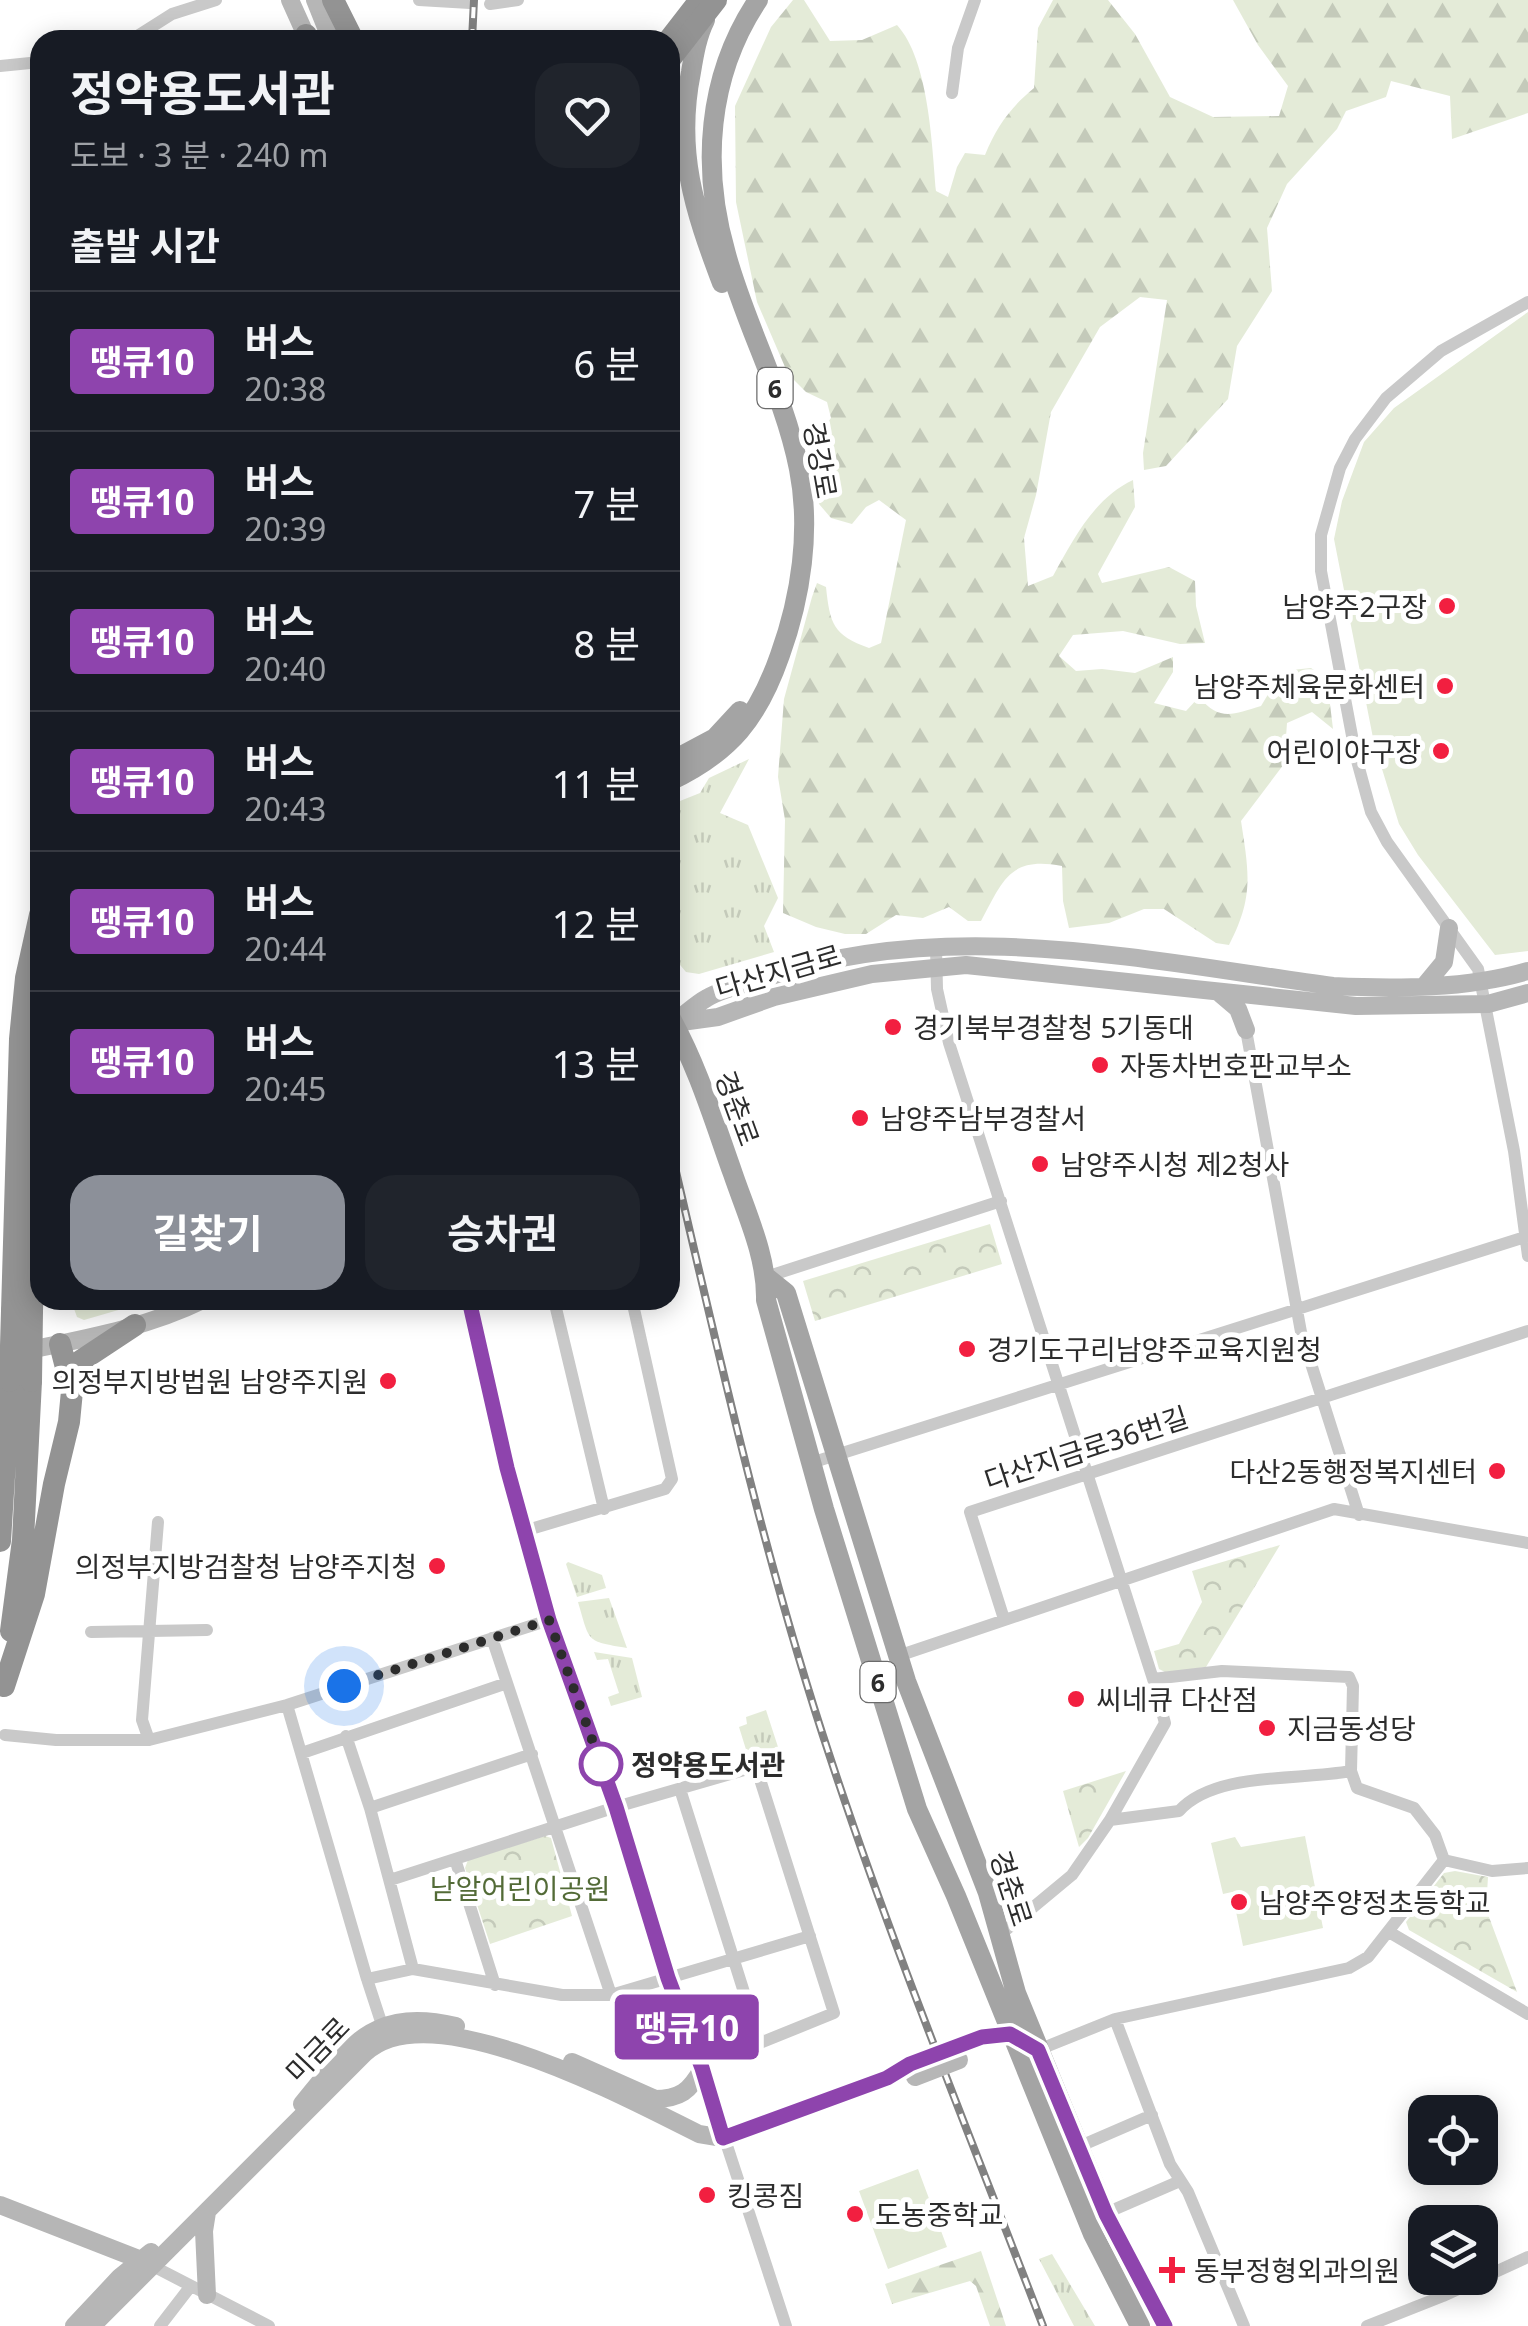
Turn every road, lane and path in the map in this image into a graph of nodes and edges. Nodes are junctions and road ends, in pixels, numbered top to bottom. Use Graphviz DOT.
graph roads {
  1 [pos="216,0"];
  2 [pos="290,0"];
  3 [pos="315,0"];
  4 [pos="333,0"];
  5 [pos="419,0"];
  6 [pos="518,0"];
  7 [pos="700,0"];
  8 [pos="715,0"];
  9 [pos="758,0"];
  10 [pos="975,0"];
  11 [pos="470,3"];
  12 [pos="490,4"];
  13 [pos="146,30"];
  14 [pos="303,30"];
  15 [pos="327,30"];
  16 [pos="348,30"];
  17 [pos="677,30"];
  18 [pos="680,46"];
  19 [pos="30,63"];
  20 [pos="0,66"];
  21 [pos="722,75"];
  22 [pos="690,78"];
  23 [pos="952,93"];
  24 [pos="684,124"];
  25 [pos="712,136"];
  26 [pos="1528,302"];
  27 [pos="680,757"];
  28 [pos="680,776"];
  29 [pos="1449,928"];
  30 [pos="936,947"];
  31 [pos="30,960"];
  32 [pos="936,967"];
  33 [pos="1528,971"];
  34 [pos="1482,982"];
  35 [pos="1425,985"];
  36 [pos="1217,991"];
  37 [pos="1528,993"];
  38 [pos="1274,998"];
  39 [pos="1488,1004"];
  40 [pos="680,1016"];
  41 [pos="680,1021"];
  42 [pos="1246,1030"];
  43 [pos="680,1042"];
  44 [pos="30,1192"];
  45 [pos="1001,1201"];
  46 [pos="1525,1237"];
  47 [pos="1528,1256"];
  48 [pos="766,1277"];
  49 [pos="176,1310"];
  50 [pos="471,1310"];
  51 [pos="556,1310"];
  52 [pos="634,1310"];
  53 [pos="1297,1310"];
  54 [pos="22,1311"];
  55 [pos="135,1325"];
  56 [pos="1528,1331"];
  57 [pos="60,1344"];
  58 [pos="0,1354"];
  59 [pos="20,1381"];
  60 [pos="1058,1386"];
  61 [pos="72,1391"];
  62 [pos="1323,1398"];
  63 [pos="836,1456"];
  64 [pos="814,1462"];
  65 [pos="1086,1475"];
  66 [pos="604,1509"];
  67 [pos="1358,1515"];
  68 [pos="158,1522"];
  69 [pos="524,1531"];
  70 [pos="0,1541"];
  71 [pos="1528,1543"];
  72 [pos="1120,1580"];
  73 [pos="1004,1619"];
  74 [pos="549,1620"];
  75 [pos="207,1630"];
  76 [pos="91,1632"];
  77 [pos="147,1632"];
  78 [pos="492,1638"];
  79 [pos="898,1656"];
  80 [pos="1153,1679"];
  81 [pos="506,1682"];
  82 [pos="2,1692"];
  83 [pos="287,1705"];
  84 [pos="5,1735"];
  85 [pos="346,1736"];
  86 [pos="150,1740"];
  87 [pos="302,1753"];
  88 [pos="532,1754"];
  89 [pos="1351,1771"];
  90 [pos="680,1789"];
  91 [pos="616,1807"];
  92 [pos="370,1808"];
  93 [pos="1110,1820"];
  94 [pos="556,1828"];
  95 [pos="455,1859"];
  96 [pos="1444,1860"];
  97 [pos="1528,1868"];
  98 [pos="390,1880"];
  99 [pos="1388,1932"];
  100 [pos="1001,1934"];
  101 [pos="810,1936"];
  102 [pos="734,1960"];
  103 [pos="413,1969"];
  104 [pos="668,1978"];
  105 [pos="367,1979"];
  106 [pos="495,1985"];
  107 [pos="611,1996"];
  108 [pos="1528,2014"];
  109 [pos="1115,2018"];
  110 [pos="384,2031"];
  111 [pos="1010,2034"];
  112 [pos="1038,2050"];
  113 [pos="702,2068"];
  114 [pos="654,2099"];
  115 [pos="1152,2115"];
  116 [pos="723,2138"];
  117 [pos="1078,2147"];
  118 [pos="1180,2181"];
  119 [pos="0,2205"];
  120 [pos="206,2212"];
  121 [pos="1106,2214"];
  122 [pos="1528,2257"];
  123 [pos="146,2262"];
  124 [pos="198,2291"];
  125 [pos="74,2326"];
  126 [pos="92,2326"];
  127 [pos="160,2326"];
  128 [pos="270,2326"];
  129 [pos="786,2326"];
  130 [pos="1140,2326"];
  131 [pos="1166,2326"];
  132 [pos="1244,2326"];
  133 [pos="1366,2326"];
  1 -- 13 [label="street"];
  2 -- 14 [label="street"];
  3 -- 15 [label="street"];
  4 -- 16 [label="highway"];
  5 -- 11 [label="street"];
  6 -- 12 [label="street"];
  7 -- 17 [label="highway"];
  8 -- 18 [label="highway, bridge"];
  8 -- 22 [label="main road, 경강로 / 6"];
  9 -- 21 [label="main road, 경강로 / 6"];
  10 -- 23 [label="street"];
  19 -- 20 [label="street"];
  21 -- 22 [label="main road"];
  21 -- 25 [label="main road, 경강로 / 6"];
  22 -- 24 [label="main road, 경강로 / 6"];
  24 -- 25 [label="main road"];
  24 -- 27 [label="main road, 경강로 / 6"];
  25 -- 28 [label="main road, 경강로 / 6"];
  26 -- 29 [label="street"];
  29 -- 34 [label="street"];
  29 -- 35 [label="street"];
  30 -- 32 [label="street"];
  30 -- 35 [label="street, 다산지금로"];
  30 -- 40 [label="street, 다산지금로"];
  31 -- 54 [label="highway"];
  32 -- 36 [label="street, 다산지금로"];
  32 -- 41 [label="street, 다산지금로"];
  32 -- 45 [label="street"];
  33 -- 34 [label="street, 다산지금로"];
  34 -- 35 [label="street, 다산지금로"];
  34 -- 39 [label="street"];
  36 -- 38 [label="street, 다산지금로"];
  36 -- 42 [label="street"];
  37 -- 39 [label="street, 다산지금로"];
  38 -- 39 [label="street, 다산지금로"];
  38 -- 42 [label="street"];
  39 -- 46 [label="street"];
  42 -- 53 [label="street"];
  43 -- 48 [label="main road, 경춘로"];
  44 -- 54 [label="highway"];
  45 -- 48 [label="street"];
  45 -- 60 [label="street"];
  46 -- 47 [label="street"];
  46 -- 53 [label="street"];
  48 -- 63 [label="main road, 경춘로"];
  48 -- 64 [label="main road, 경춘로 / 6"];
  49 -- 55 [label="street"];
  50 -- 69 [label="street"];
  51 -- 66 [label="street"];
  52 -- 66 [label="street"];
  53 -- 60 [label="street"];
  53 -- 62 [label="street"];
  54 -- 59 [label="highway, bridge"];
  55 -- 57 [label="street"];
  55 -- 61 [label="highway"];
  56 -- 62 [label="street, 다산지금로36번길"];
  57 -- 58 [label="street"];
  57 -- 61 [label="highway"];
  59 -- 70 [label="highway"];
  59 -- 82 [label="highway"];
  60 -- 63 [label="street"];
  60 -- 65 [label="street"];
  61 -- 82 [label="highway"];
  62 -- 65 [label="street, 다산지금로36번길"];
  62 -- 67 [label="street"];
  63 -- 64 [label="street"];
  63 -- 79 [label="main road, 경춘로"];
  64 -- 111 [label="main road, 경춘로 / 6"];
  65 -- 72 [label="street"];
  65 -- 73 [label="street, 다산지금로36번길"];
  66 -- 69 [label="street"];
  67 -- 71 [label="street"];
  67 -- 72 [label="street"];
  68 -- 77 [label="street"];
  69 -- 74 [label="street"];
  72 -- 73 [label="street"];
  72 -- 80 [label="street"];
  73 -- 79 [label="street"];
  74 -- 78 [label="street"];
  74 -- 91 [label="street"];
  75 -- 77 [label="street"];
  76 -- 77 [label="street"];
  77 -- 86 [label="street"];
  78 -- 81 [label="street"];
  78 -- 83 [label="street"];
  79 -- 100 [label="main road, 경춘로"];
  80 -- 89 [label="street"];
  80 -- 93 [label="street"];
  81 -- 85 [label="street"];
  81 -- 88 [label="street"];
  83 -- 86 [label="street"];
  83 -- 87 [label="street"];
  84 -- 86 [label="street"];
  85 -- 87 [label="street"];
  85 -- 92 [label="street"];
  87 -- 105 [label="street"];
  88 -- 92 [label="street"];
  88 -- 94 [label="street"];
  89 -- 93 [label="street"];
  89 -- 96 [label="street"];
  90 -- 91 [label="street"];
  90 -- 101 [label="street"];
  90 -- 102 [label="street"];
  91 -- 94 [label="street"];
  91 -- 104 [label="street"];
  92 -- 98 [label="street"];
  93 -- 100 [label="street"];
  94 -- 95 [label="street"];
  94 -- 107 [label="street"];
  95 -- 98 [label="street"];
  95 -- 106 [label="street"];
  96 -- 97 [label="street"];
  96 -- 99 [label="street"];
  98 -- 103 [label="street"];
  99 -- 108 [label="street"];
  99 -- 109 [label="street"];
  100 -- 112 [label="main road, 경춘로"];
  101 -- 102 [label="street"];
  101 -- 102 [label="street"];
  102 -- 104 [label="street"];
  103 -- 105 [label="street"];
  103 -- 106 [label="street"];
  104 -- 107 [label="street"];
  104 -- 113 [label="street"];
  105 -- 110 [label="street"];
  106 -- 107 [label="street"];
  109 -- 112 [label="street"];
  109 -- 115 [label="street"];
  110 -- 114 [label="street, 미금로"];
  110 -- 116 [label="street, 미금로"];
  110 -- 120 [label="street, 미금로"];
  110 -- 123 [label="street, 미금로"];
  111 -- 112 [label="street"];
  111 -- 116 [label="street, bridge"];
  111 -- 130 [label="main road, 경춘로 / 6"];
  112 -- 117 [label="main road, 경춘로"];
  113 -- 114 [label="street"];
  113 -- 116 [label="street"];
  114 -- 116 [label="street, 미금로"];
  115 -- 117 [label="street"];
  115 -- 118 [label="street"];
  116 -- 129 [label="street"];
  117 -- 121 [label="main road, 경춘로"];
  118 -- 121 [label="street"];
  118 -- 132 [label="street"];
  119 -- 123 [label="street"];
  120 -- 123 [label="street, 미금로"];
  120 -- 124 [label="street"];
  121 -- 131 [label="main road, 경춘로"];
  122 -- 133 [label="street"];
  123 -- 124 [label="street"];
  123 -- 125 [label="street, 미금로"];
  123 -- 126 [label="street, 미금로"];
  124 -- 127 [label="street"];
  124 -- 128 [label="street"];
}
